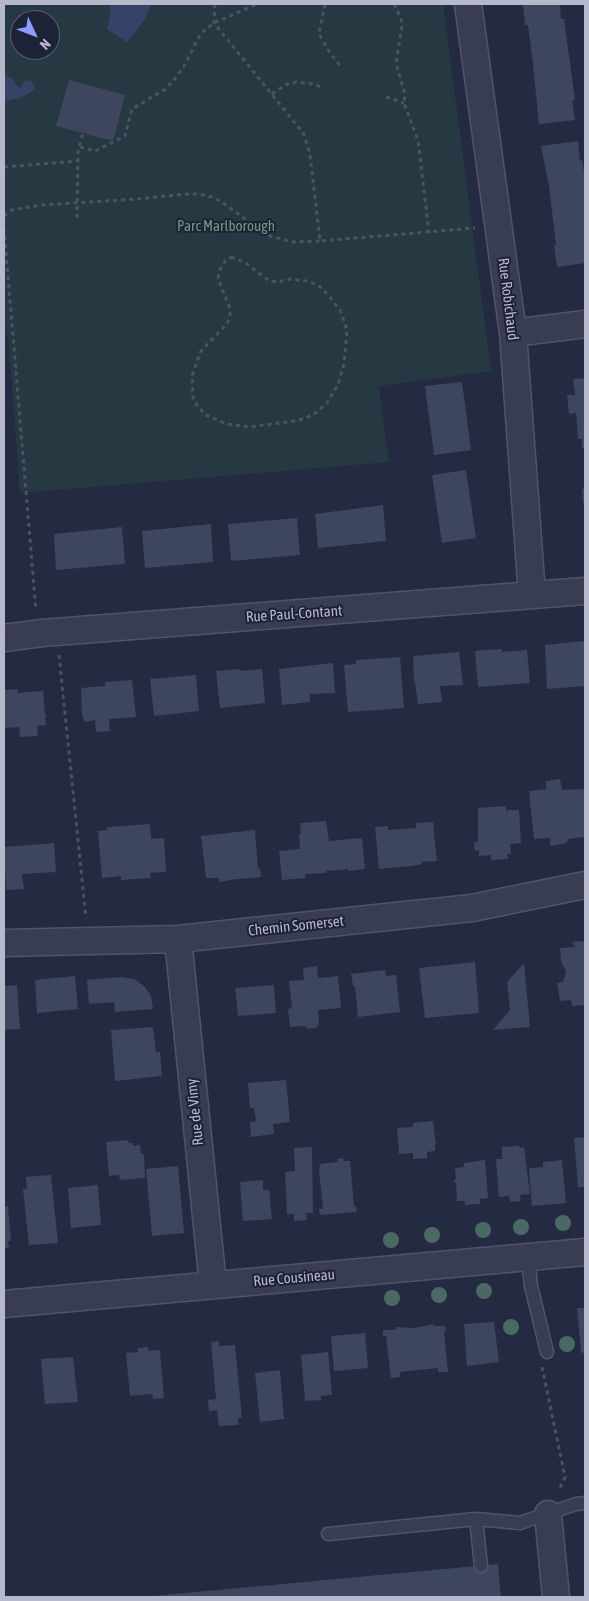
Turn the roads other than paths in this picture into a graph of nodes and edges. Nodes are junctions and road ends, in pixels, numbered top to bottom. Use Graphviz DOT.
graph roads {
  1 [pos="468,4"];
  2 [pos="585,324"];
  3 [pos="513,333"];
  4 [pos="585,590"];
  5 [pos="532,595"];
  6 [pos="4,638"];
  7 [pos="585,885"];
  8 [pos="178,939"];
  9 [pos="4,943"];
  10 [pos="585,1252"];
  11 [pos="528,1258"];
  12 [pos="213,1285"];
  13 [pos="4,1304"];
  14 [pos="547,1352"];
  15 [pos="585,1503"];
  16 [pos="548,1514"];
  17 [pos="476,1519"];
  18 [pos="328,1534"];
  19 [pos="481,1566"];
  20 [pos="556,1597"];
  1 -- 3 [label="street, Rue Robichaud"];
  2 -- 3 [label="street"];
  3 -- 5 [label="street, Rue Robichaud"];
  4 -- 5 [label="street, Rue Paul-Contant"];
  5 -- 6 [label="street, Rue Paul-Contant"];
  7 -- 8 [label="street, Chemin Somerset"];
  8 -- 9 [label="street, Chemin Somerset"];
  8 -- 12 [label="street, Rue de Vimy"];
  10 -- 11 [label="street, Rue Cousineau"];
  11 -- 12 [label="street, Rue Cousineau"];
  11 -- 14 [label="lane"];
  12 -- 13 [label="street, Rue Cousineau"];
  15 -- 16 [label="lane"];
  16 -- 17 [label="lane"];
  16 -- 20 [label="street"];
  17 -- 18 [label="lane"];
  17 -- 19 [label="lane"];
}
